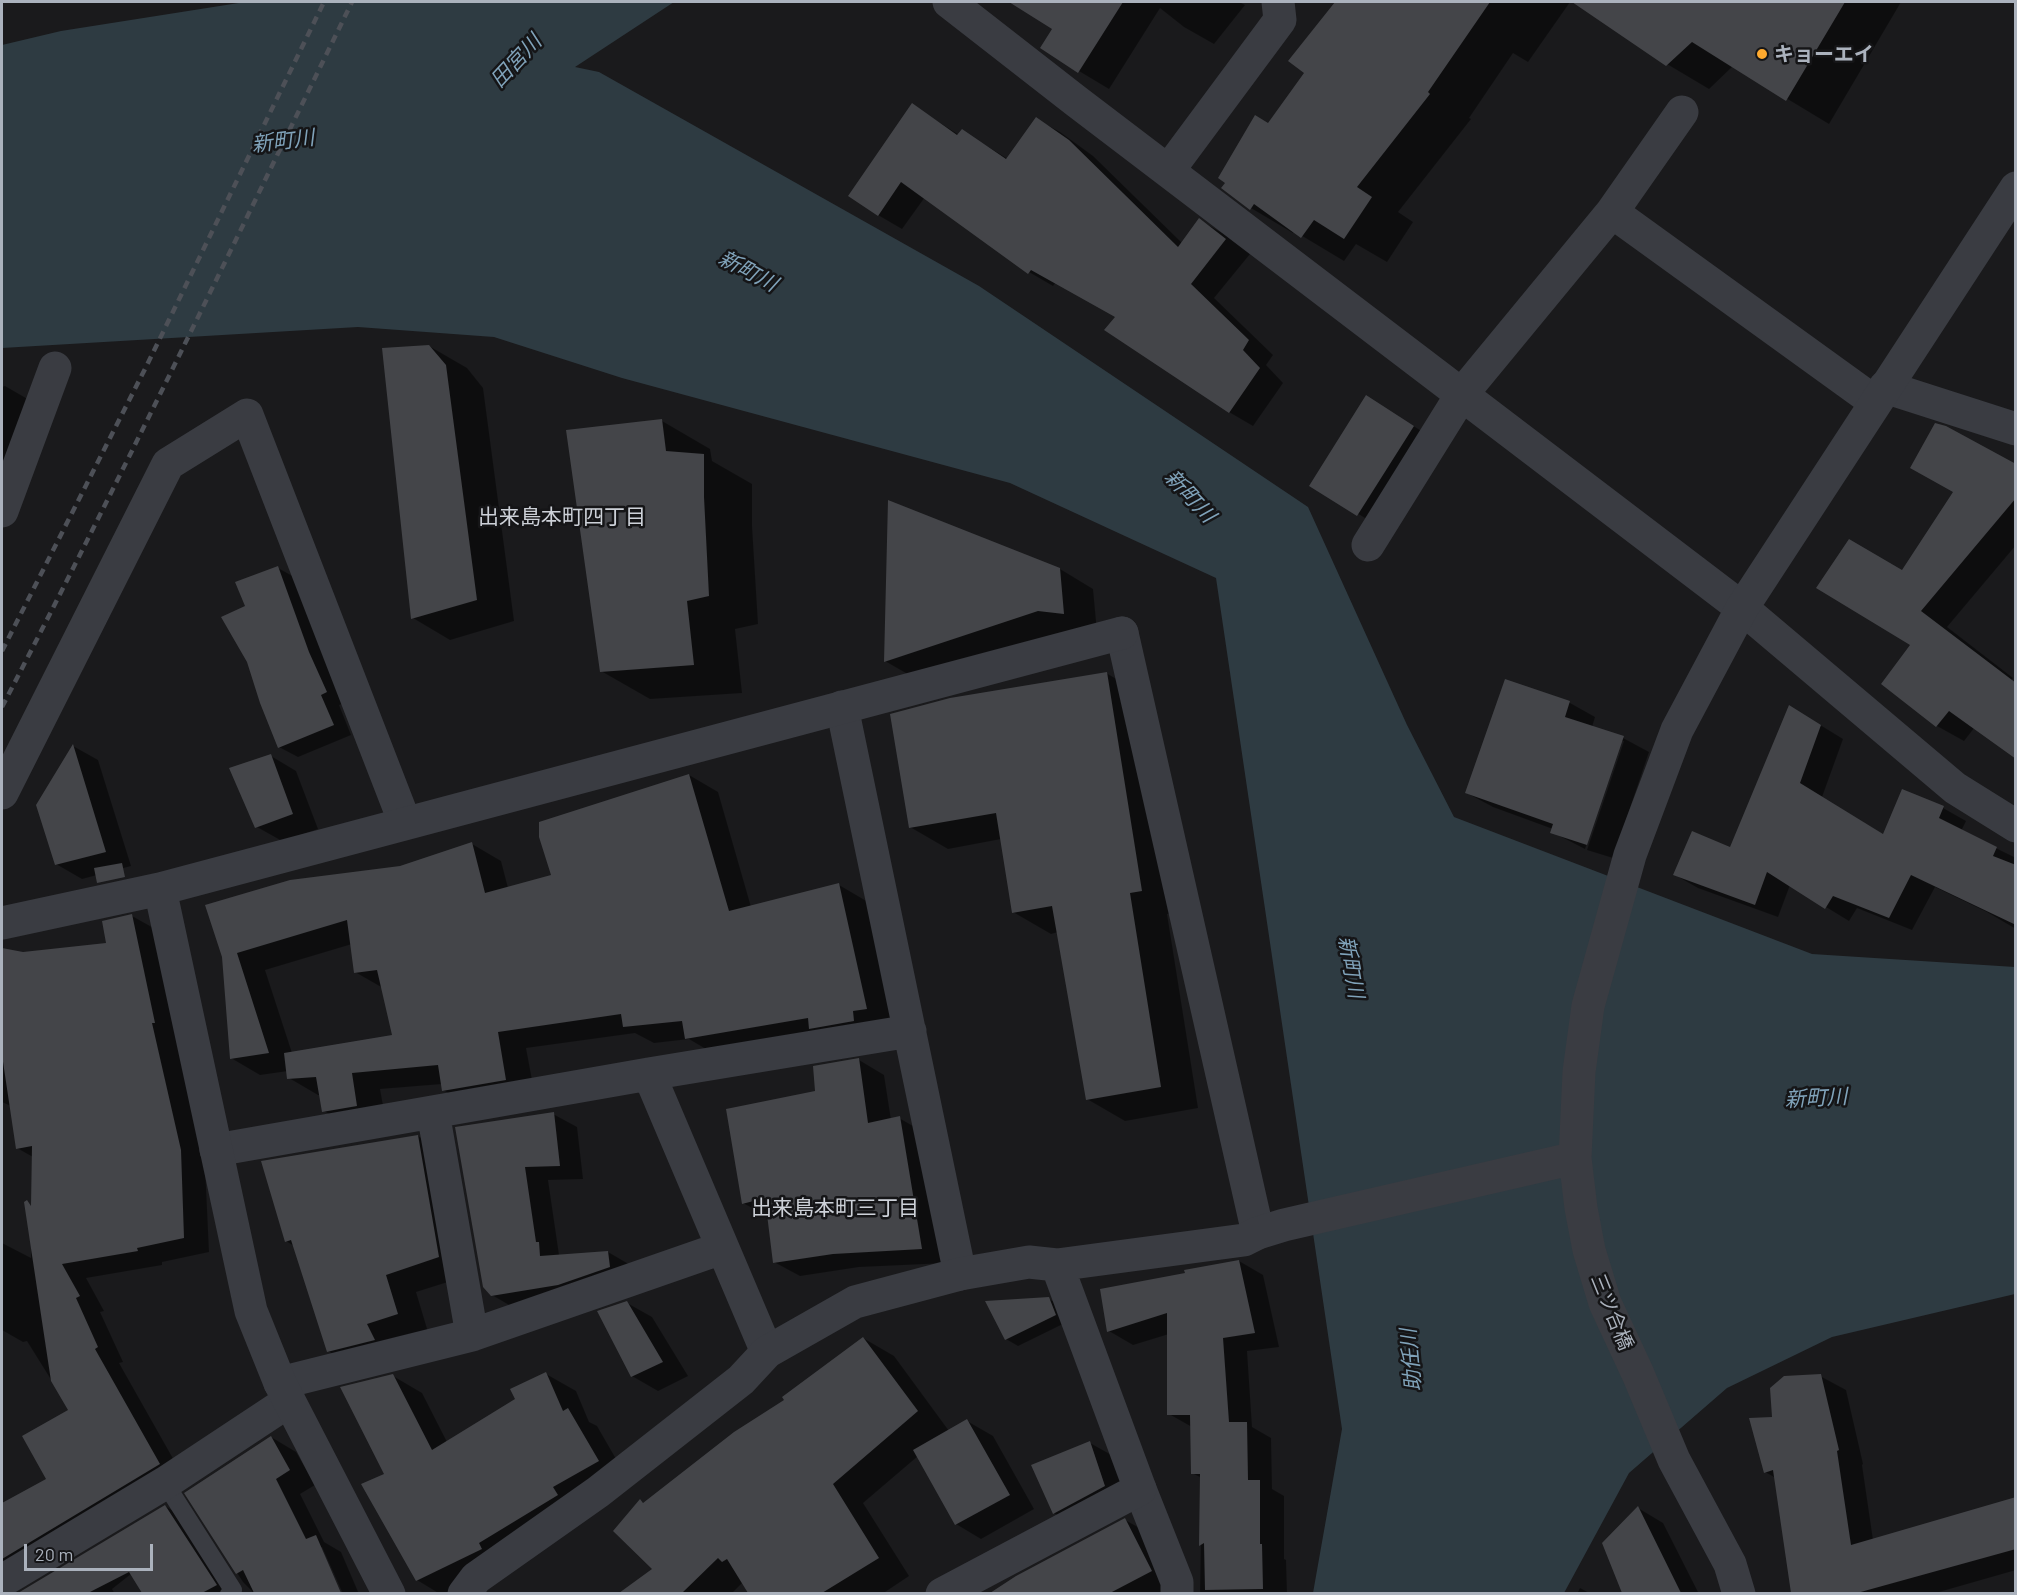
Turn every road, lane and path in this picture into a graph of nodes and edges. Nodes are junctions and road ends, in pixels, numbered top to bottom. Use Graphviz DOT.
graph roads {
  1 [pos="949,2"];
  2 [pos="1278,2"];
  3 [pos="1682,112"];
  4 [pos="1168,171"];
  5 [pos="2016,188"];
  6 [pos="1612,212"];
  7 [pos="55,368"];
  8 [pos="1462,394"];
  9 [pos="1880,394"];
  10 [pos="2016,429"];
  11 [pos="2,511"];
  12 [pos="1368,545"];
  13 [pos="1742,608"];
  14 [pos="842,707"];
  15 [pos="2,793"];
  16 [pos="405,823"];
  17 [pos="2016,826"];
  18 [pos="160,889"];
  19 [pos="2,923"];
  20 [pos="910,1031"];
  21 [pos="649,1074"];
  22 [pos="433,1112"];
  23 [pos="216,1150"];
  24 [pos="1575,1158"];
  25 [pos="1271,1229"];
  26 [pos="722,1248"];
  27 [pos="1057,1265"];
  28 [pos="960,1274"];
  29 [pos="472,1335"];
  30 [pos="767,1352"];
  31 [pos="284,1392"];
  32 [pos="165,1483"];
  33 [pos="1140,1489"];
  34 [pos="2,1581"];
  35 [pos="229,1593"];
  36 [pos="389,1593"];
  37 [pos="464,1593"];
  38 [pos="942,1593"];
  39 [pos="1177,1593"];
  40 [pos="1739,1593"];
  1 -- 4 [label="street"];
  2 -- 4 [label="street"];
  3 -- 6 [label="street"];
  4 -- 8 [label="street"];
  5 -- 9 [label="street, 三ツ合橋"];
  6 -- 8 [label="street"];
  6 -- 9 [label="street"];
  7 -- 11 [label="street"];
  8 -- 12 [label="street"];
  8 -- 13 [label="street"];
  9 -- 10 [label="street"];
  9 -- 13 [label="street, 三ツ合橋"];
  13 -- 17 [label="street"];
  13 -- 24 [label="street, 三ツ合橋"];
  14 -- 16 [label="street"];
  14 -- 20 [label="street"];
  14 -- 25 [label="street"];
  15 -- 16 [label="street"];
  16 -- 18 [label="street"];
  18 -- 19 [label="street"];
  18 -- 23 [label="street"];
  20 -- 21 [label="street"];
  20 -- 28 [label="street"];
  21 -- 22 [label="street"];
  21 -- 26 [label="street"];
  22 -- 23 [label="street"];
  22 -- 29 [label="street"];
  23 -- 31 [label="street"];
  24 -- 25 [label="street"];
  24 -- 40 [label="street, 三ツ合橋"];
  25 -- 27 [label="street"];
  26 -- 29 [label="street"];
  26 -- 30 [label="street"];
  27 -- 28 [label="street"];
  27 -- 33 [label="street"];
  28 -- 30 [label="street"];
  29 -- 31 [label="street"];
  30 -- 37 [label="street"];
  31 -- 32 [label="street"];
  31 -- 36 [label="street"];
  32 -- 34 [label="street"];
  32 -- 35 [label="lane"];
  33 -- 38 [label="street"];
  33 -- 39 [label="street"];
}
